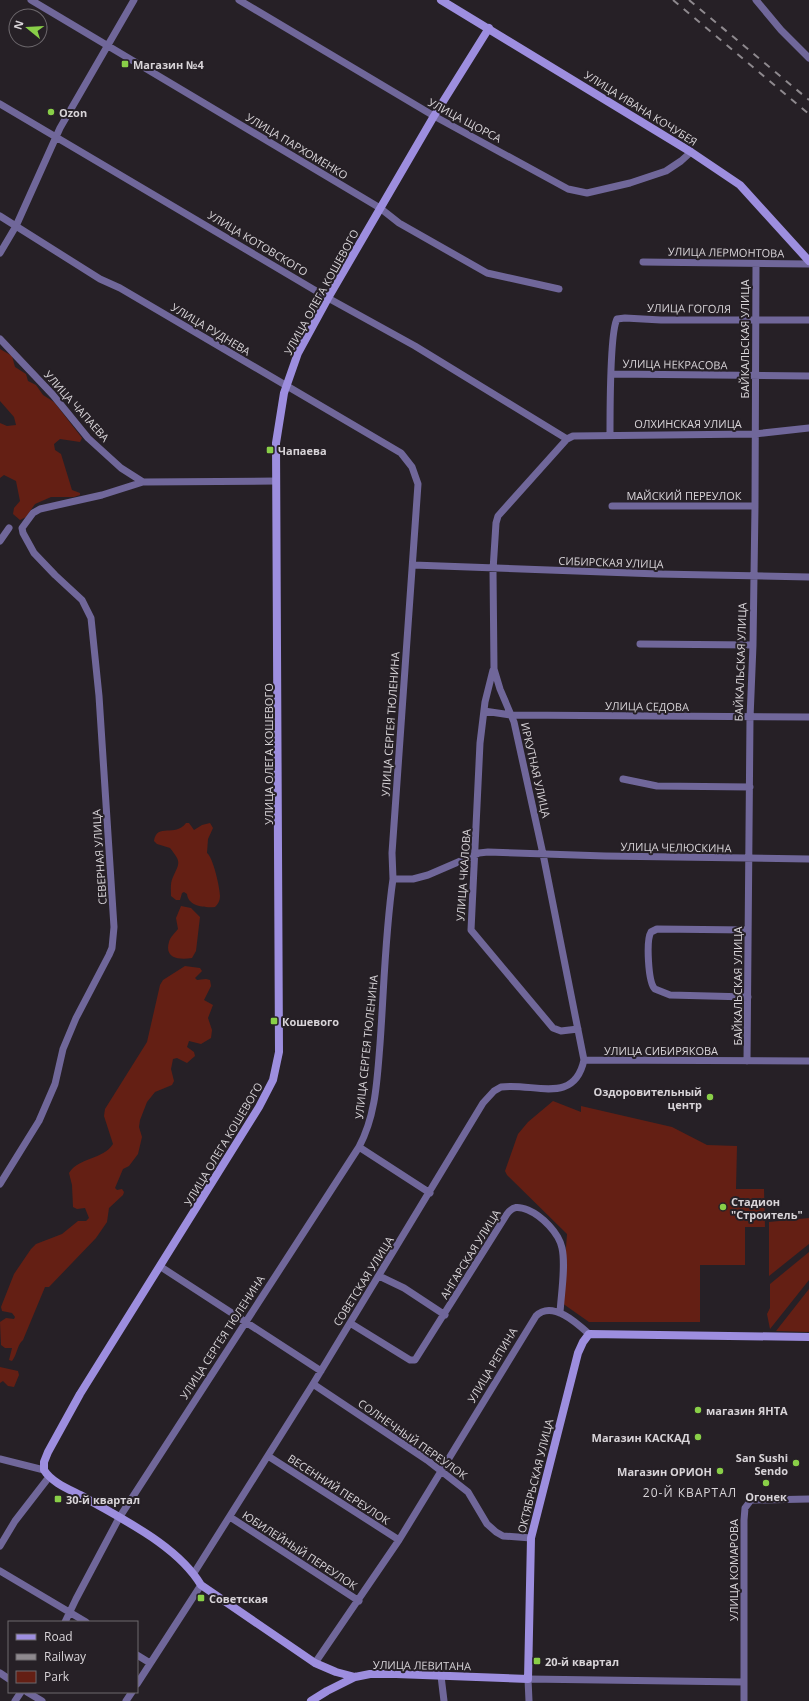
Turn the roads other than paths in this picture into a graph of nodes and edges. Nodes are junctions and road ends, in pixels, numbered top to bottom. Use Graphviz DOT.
graph roads {
  1 [pos="31,0"];
  2 [pos="134,0"];
  3 [pos="239,0"];
  4 [pos="441,0"];
  5 [pos="756,0"];
  6 [pos="488,28"];
  7 [pos="108,45"];
  8 [pos="809,58"];
  9 [pos="0,104"];
  10 [pos="434,116"];
  11 [pos="56,137"];
  12 [pos="691,152"];
  13 [pos="380,208"];
  14 [pos="0,216"];
  15 [pos="16,226"];
  16 [pos="0,254"];
  17 [pos="643,262"];
  18 [pos="809,262"];
  19 [pos="756,264"];
  20 [pos="559,289"];
  21 [pos="328,298"];
  22 [pos="754,320"];
  23 [pos="809,320"];
  24 [pos="0,339"];
  25 [pos="612,374"];
  26 [pos="754,376"];
  27 [pos="809,376"];
  28 [pos="286,386"];
  29 [pos="809,428"];
  30 [pos="610,434"];
  31 [pos="754,434"];
  32 [pos="567,439"];
  33 [pos="410,462"];
  34 [pos="276,481"];
  35 [pos="143,482"];
  36 [pos="612,506"];
  37 [pos="755,506"];
  38 [pos="9,528"];
  39 [pos="0,541"];
  40 [pos="413,565"];
  41 [pos="493,570"];
  42 [pos="753,576"];
  43 [pos="809,577"];
  44 [pos="640,644"];
  45 [pos="753,645"];
  46 [pos="494,669"];
  47 [pos="484,711"];
  48 [pos="511,715"];
  49 [pos="809,717"];
  50 [pos="750,718"];
  51 [pos="623,778"];
  52 [pos="750,787"];
  53 [pos="543,854"];
  54 [pos="474,856"];
  55 [pos="750,859"];
  56 [pos="809,859"];
  57 [pos="393,880"];
  58 [pos="748,930"];
  59 [pos="748,997"];
  60 [pos="578,1029"];
  61 [pos="584,1060"];
  62 [pos="747,1061"];
  63 [pos="809,1061"];
  64 [pos="359,1148"];
  65 [pos="0,1184"];
  66 [pos="430,1193"];
  67 [pos="161,1267"];
  68 [pos="379,1276"];
  69 [pos="560,1313"];
  70 [pos="444,1315"];
  71 [pos="246,1321"];
  72 [pos="350,1323"];
  73 [pos="589,1334"];
  74 [pos="809,1337"];
  75 [pos="320,1371"];
  76 [pos="313,1384"];
  77 [pos="268,1456"];
  78 [pos="0,1458"];
  79 [pos="440,1472"];
  80 [pos="46,1473"];
  81 [pos="809,1499"];
  82 [pos="230,1517"];
  83 [pos="119,1518"];
  84 [pos="531,1538"];
  85 [pos="399,1540"];
  86 [pos="0,1546"];
  87 [pos="0,1571"];
  88 [pos="194,1573"];
  89 [pos="200,1585"];
  90 [pos="359,1601"];
  91 [pos="70,1612"];
  92 [pos="66,1621"];
  93 [pos="84,1621"];
  94 [pos="138,1656"];
  95 [pos="150,1663"];
  96 [pos="315,1663"];
  97 [pos="441,1676"];
  98 [pos="355,1677"];
  99 [pos="528,1679"];
  100 [pos="138,1682"];
  101 [pos="744,1682"];
  102 [pos="29,1693"];
  103 [pos="42,1701"];
  104 [pos="310,1701"];
  105 [pos="444,1701"];
  106 [pos="529,1701"];
  107 [pos="744,1701"];
  1 -- 7 [label="street, УЛИЦА ПАРХОМЕНКО"];
  2 -- 7 [label="street"];
  3 -- 10 [label="street, УЛИЦА ЩОРСА"];
  4 -- 6 [label="street, УЛИЦА ИВАНА КОЧУБЕЯ"];
  5 -- 8 [label="street"];
  6 -- 10 [label="street, УЛИЦА ОЛЕГА КОШЕВОГО"];
  6 -- 12 [label="street, УЛИЦА ИВАНА КОЧУБЕЯ"];
  7 -- 11 [label="street"];
  7 -- 13 [label="street, УЛИЦА ПАРХОМЕНКО"];
  9 -- 11 [label="street, УЛИЦА КОТОВСКОГО"];
  10 -- 12 [label="street, УЛИЦА ЩОРСА"];
  10 -- 13 [label="street, УЛИЦА ОЛЕГА КОШЕВОГО"];
  11 -- 15 [label="street"];
  11 -- 21 [label="street, УЛИЦА КОТОВСКОГО"];
  12 -- 18 [label="street, УЛИЦА ИВАНА КОЧУБЕЯ"];
  13 -- 20 [label="street, УЛИЦА ПАРХОМЕНКО"];
  13 -- 21 [label="street, УЛИЦА ОЛЕГА КОШЕВОГО"];
  14 -- 15 [label="street, УЛИЦА РУДНЕВА"];
  15 -- 16 [label="street"];
  15 -- 28 [label="street, УЛИЦА РУДНЕВА"];
  17 -- 19 [label="street, УЛИЦА ЛЕРМОНТОВА"];
  18 -- 19 [label="street, УЛИЦА ЛЕРМОНТОВА"];
  19 -- 22 [label="street, БАЙКАЛЬСКАЯ УЛИЦА"];
  21 -- 28 [label="street, УЛИЦА ОЛЕГА КОШЕВОГО"];
  21 -- 32 [label="street, УЛИЦА КОТОВСКОГО"];
  22 -- 23 [label="street, УЛИЦА ГОГОЛЯ"];
  22 -- 25 [label="street, УЛИЦА ГОГОЛЯ"];
  22 -- 26 [label="street, БАЙКАЛЬСКАЯ УЛИЦА"];
  24 -- 35 [label="street, УЛИЦА ЧАПАЕВА"];
  25 -- 26 [label="street, УЛИЦА НЕКРАСОВА"];
  25 -- 30 [label="street"];
  26 -- 27 [label="street, УЛИЦА НЕКРАСОВА"];
  26 -- 31 [label="street, БАЙКАЛЬСКАЯ УЛИЦА"];
  28 -- 33 [label="street, УЛИЦА РУДНЕВА"];
  28 -- 34 [label="street, УЛИЦА ОЛЕГА КОШЕВОГО"];
  29 -- 31 [label="street, ОЛХИНСКАЯ УЛИЦА"];
  30 -- 31 [label="street, ОЛХИНСКАЯ УЛИЦА"];
  30 -- 32 [label="street, ОЛХИНСКАЯ УЛИЦА"];
  31 -- 37 [label="street, БАЙКАЛЬСКАЯ УЛИЦА"];
  32 -- 41 [label="street, ИРКУТНАЯ УЛИЦА"];
  33 -- 40 [label="street, УЛИЦА СЕРГЕЯ ТЮЛЕНИНА"];
  34 -- 35 [label="street"];
  34 -- 67 [label="street, УЛИЦА ОЛЕГА КОШЕВОГО"];
  35 -- 65 [label="street, СЕВЕРНАЯ УЛИЦА"];
  36 -- 37 [label="street, МАЙСКИЙ ПЕРЕУЛОК"];
  37 -- 42 [label="street, БАЙКАЛЬСКАЯ УЛИЦА"];
  38 -- 39 [label="street"];
  40 -- 41 [label="street, СИБИРСКАЯ УЛИЦА"];
  40 -- 57 [label="street, УЛИЦА СЕРГЕЯ ТЮЛЕНИНА"];
  41 -- 42 [label="street, СИБИРСКАЯ УЛИЦА"];
  41 -- 46 [label="street, ИРКУТНАЯ УЛИЦА"];
  42 -- 43 [label="street, СИБИРСКАЯ УЛИЦА"];
  42 -- 45 [label="street, БАЙКАЛЬСКАЯ УЛИЦА"];
  44 -- 45 [label="street"];
  45 -- 50 [label="street, БАЙКАЛЬСКАЯ УЛИЦА"];
  46 -- 47 [label="street, УЛИЦА ЧКАЛОВА"];
  46 -- 48 [label="street, ИРКУТНАЯ УЛИЦА"];
  47 -- 48 [label="street, УЛИЦА СЕДОВА"];
  47 -- 54 [label="street, УЛИЦА ЧКАЛОВА"];
  48 -- 50 [label="street, УЛИЦА СЕДОВА"];
  48 -- 53 [label="street, ИРКУТНАЯ УЛИЦА"];
  49 -- 50 [label="street, УЛИЦА СЕДОВА"];
  50 -- 52 [label="street, БАЙКАЛЬСКАЯ УЛИЦА"];
  51 -- 52 [label="street"];
  52 -- 55 [label="street, БАЙКАЛЬСКАЯ УЛИЦА"];
  53 -- 54 [label="street, УЛИЦА ЧЕЛЮСКИНА"];
  53 -- 55 [label="street, УЛИЦА ЧЕЛЮСКИНА"];
  53 -- 60 [label="street, ИРКУТНАЯ УЛИЦА"];
  54 -- 57 [label="street, УЛИЦА ЧЕЛЮСКИНА"];
  54 -- 60 [label="street, УЛИЦА ЧКАЛОВА"];
  55 -- 56 [label="street, УЛИЦА ЧЕЛЮСКИНА"];
  55 -- 58 [label="street, БАЙКАЛЬСКАЯ УЛИЦА"];
  57 -- 64 [label="street, УЛИЦА СЕРГЕЯ ТЮЛЕНИНА"];
  58 -- 59 [label="street, БАЙКАЛЬСКАЯ УЛИЦА"];
  58 -- 59 [label="street"];
  59 -- 62 [label="street, БАЙКАЛЬСКАЯ УЛИЦА"];
  60 -- 61 [label="street, ИРКУТНАЯ УЛИЦА"];
  61 -- 62 [label="street, УЛИЦА СИБИРЯКОВА"];
  61 -- 66 [label="street, СОВЕТСКАЯ УЛИЦА"];
  62 -- 63 [label="street, УЛИЦА СИБИРЯКОВА"];
  64 -- 66 [label="street"];
  64 -- 71 [label="street, УЛИЦА СЕРГЕЯ ТЮЛЕНИНА"];
  66 -- 68 [label="street, СОВЕТСКАЯ УЛИЦА"];
  67 -- 71 [label="street"];
  67 -- 80 [label="street, УЛИЦА ОЛЕГА КОШЕВОГО"];
  68 -- 70 [label="street"];
  68 -- 72 [label="street, СОВЕТСКАЯ УЛИЦА"];
  69 -- 70 [label="street, АНГАРСКАЯ УЛИЦА"];
  69 -- 73 [label="street, УЛИЦА РЕПИНА"];
  69 -- 79 [label="street, УЛИЦА РЕПИНА"];
  70 -- 72 [label="street, АНГАРСКАЯ УЛИЦА"];
  71 -- 75 [label="street"];
  71 -- 83 [label="street, УЛИЦА СЕРГЕЯ ТЮЛЕНИНА"];
  72 -- 75 [label="street, СОВЕТСКАЯ УЛИЦА"];
  73 -- 74 [label="street"];
  73 -- 84 [label="street, ОКТЯБРЬСКАЯ УЛИЦА"];
  75 -- 76 [label="street, СОВЕТСКАЯ УЛИЦА"];
  76 -- 77 [label="street, СОВЕТСКАЯ УЛИЦА"];
  76 -- 79 [label="street, СОЛНЕЧНЫЙ ПЕРЕУЛОК"];
  77 -- 82 [label="street, СОВЕТСКАЯ УЛИЦА"];
  77 -- 85 [label="street, ВЕСЕННИЙ ПЕРЕУЛОК"];
  78 -- 80 [label="street, УЛИЦА ЛЕВИТАНА"];
  79 -- 84 [label="street, СОЛНЕЧНЫЙ ПЕРЕУЛОК"];
  79 -- 85 [label="street, УЛИЦА РЕПИНА"];
  80 -- 83 [label="street, УЛИЦА ЛЕВИТАНА"];
  80 -- 86 [label="street"];
  81 -- 101 [label="street, УЛИЦА КОМАРОВА"];
  82 -- 88 [label="street, СОВЕТСКАЯ УЛИЦА"];
  82 -- 90 [label="street, ЮБИЛЕЙНЫЙ ПЕРЕУЛОК"];
  83 -- 88 [label="street, УЛИЦА ЛЕВИТАНА"];
  83 -- 91 [label="street, УЛИЦА СЕРГЕЯ ТЮЛЕНИНА"];
  84 -- 99 [label="street, ОКТЯБРЬСКАЯ УЛИЦА"];
  85 -- 90 [label="street, УЛИЦА РЕПИНА"];
  87 -- 91 [label="street"];
  88 -- 89 [label="street, УЛИЦА ЛЕВИТАНА"];
  89 -- 95 [label="street"];
  89 -- 96 [label="street, УЛИЦА ЛЕВИТАНА"];
  90 -- 96 [label="street, УЛИЦА РЕПИНА"];
  91 -- 92 [label="street, УЛИЦА СЕРГЕЯ ТЮЛЕНИНА"];
  91 -- 93 [label="street"];
  94 -- 95 [label="street"];
  95 -- 100 [label="street"];
  96 -- 98 [label="street, УЛИЦА ЛЕВИТАНА"];
  97 -- 98 [label="street, УЛИЦА ЛЕВИТАНА"];
  97 -- 99 [label="street, УЛИЦА ЛЕВИТАНА"];
  97 -- 105 [label="street"];
  98 -- 104 [label="street"];
  99 -- 101 [label="street, УЛИЦА ЛЕВИТАНА"];
  99 -- 106 [label="street, ОКТЯБРЬСКАЯ УЛИЦА"];
  101 -- 107 [label="street, УЛИЦА КОМАРОВА"];
  102 -- 103 [label="street"];
}
